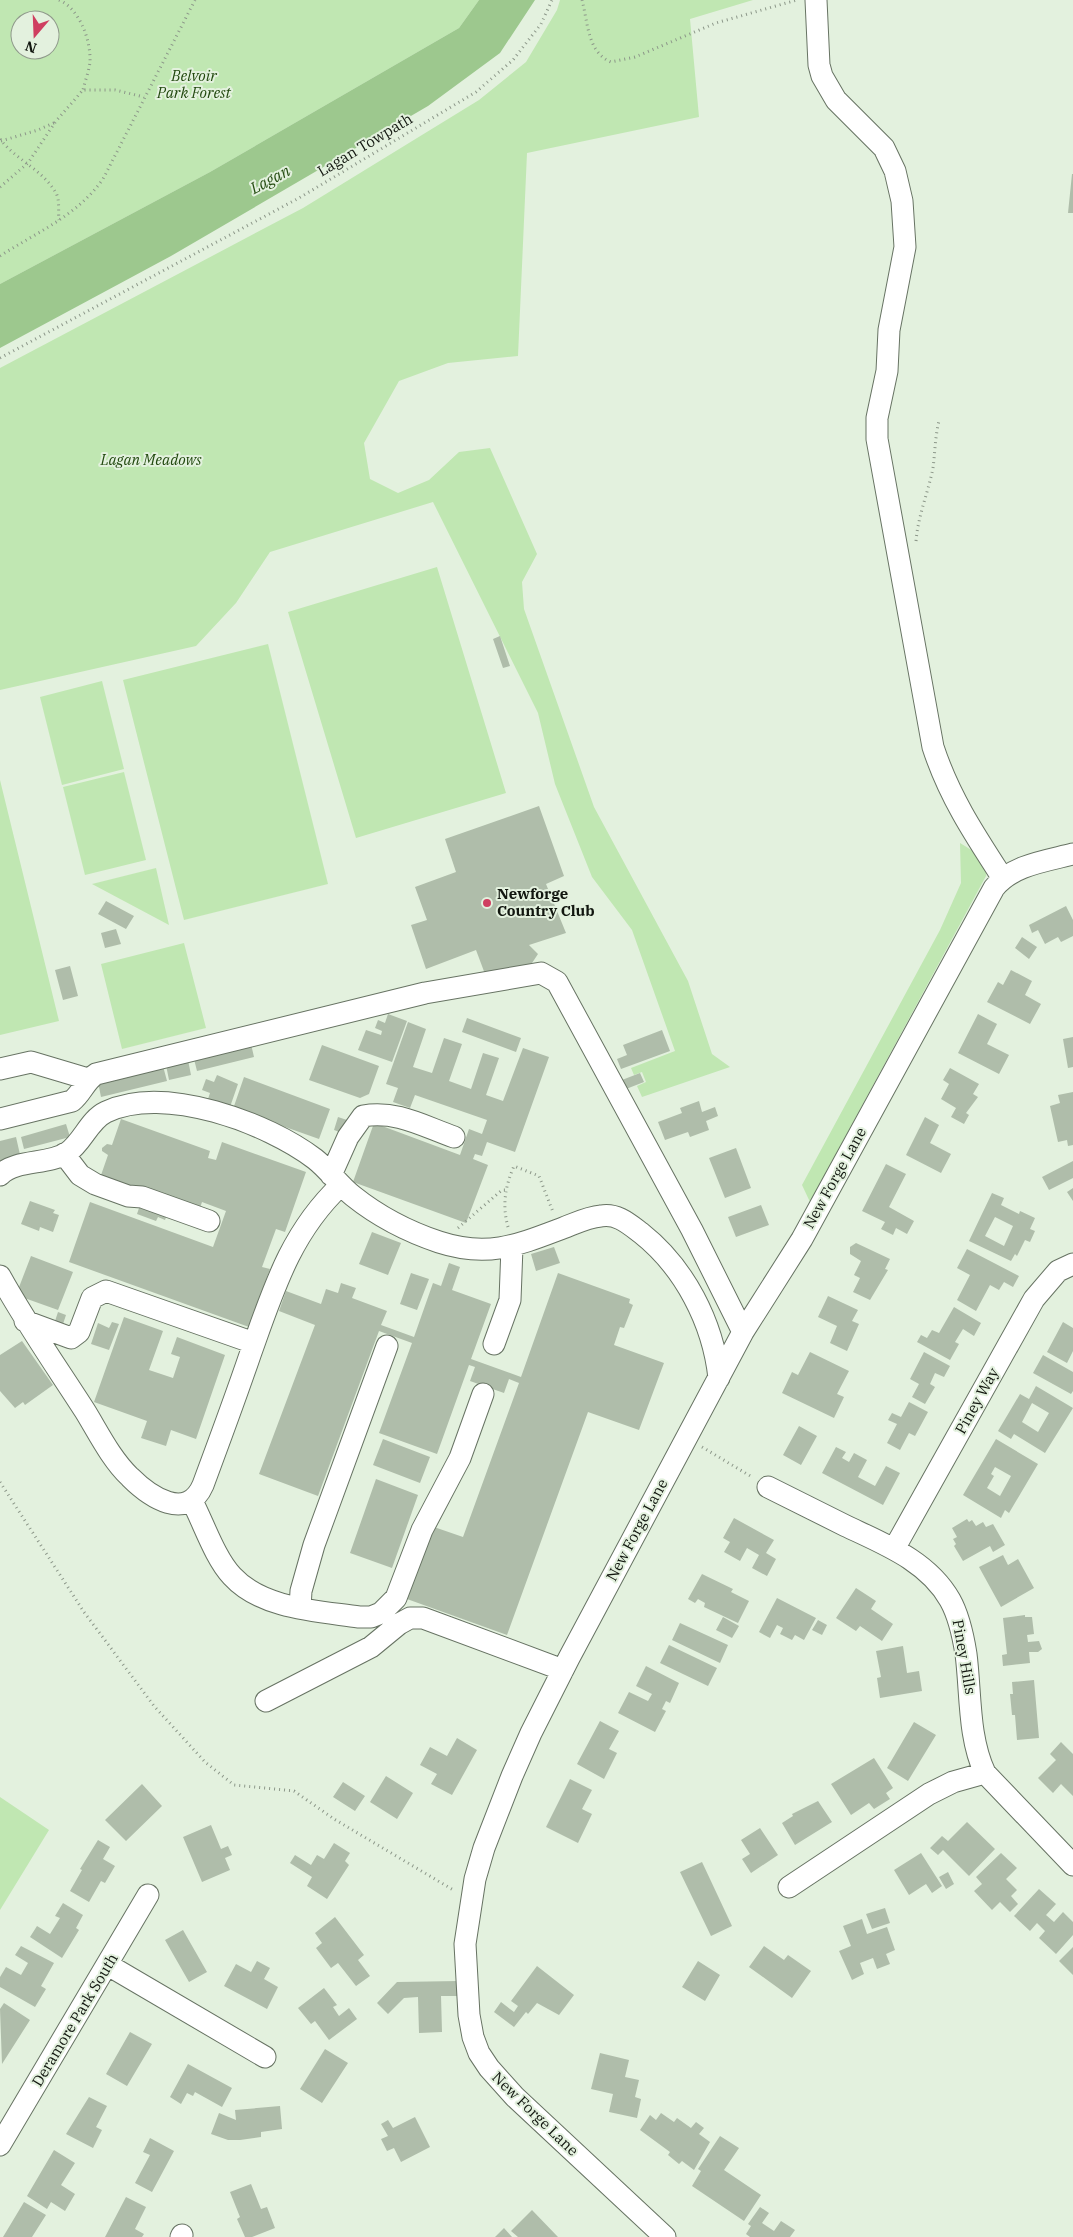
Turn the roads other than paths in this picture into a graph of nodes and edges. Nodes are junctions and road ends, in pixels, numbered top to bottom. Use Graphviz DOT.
graph roads {
  1 [pos="816,0"];
  2 [pos="1073,854"];
  3 [pos="1002,877"];
  4 [pos="0,1070"];
  5 [pos="88,1079"];
  6 [pos="0,1119"];
  7 [pos="454,1137"];
  8 [pos="64,1154"];
  9 [pos="1,1173"];
  10 [pos="336,1180"];
  11 [pos="209,1221"];
  12 [pos="512,1247"];
  13 [pos="1073,1264"];
  14 [pos="0,1276"];
  15 [pos="25,1321"];
  16 [pos="744,1332"];
  17 [pos="254,1343"];
  18 [pos="494,1344"];
  19 [pos="387,1346"];
  20 [pos="718,1378"];
  21 [pos="483,1394"];
  22 [pos="768,1487"];
  23 [pos="192,1501"];
  24 [pos="894,1549"];
  25 [pos="300,1608"];
  26 [pos="563,1670"];
  27 [pos="266,1701"];
  28 [pos="985,1774"];
  29 [pos="1073,1865"];
  30 [pos="788,1887"];
  31 [pos="148,1895"];
  32 [pos="108,1965"];
  33 [pos="265,2057"];
  34 [pos="0,2144"];
  35 [pos="665,2237"];
  1 -- 3 [label="street"];
  2 -- 3 [label="street"];
  3 -- 16 [label="street, New Forge Lane"];
  4 -- 5 [label="street"];
  5 -- 6 [label="street"];
  5 -- 16 [label="street"];
  7 -- 10 [label="street"];
  8 -- 9 [label="street"];
  8 -- 10 [label="street"];
  8 -- 11 [label="street"];
  10 -- 12 [label="street"];
  10 -- 17 [label="street"];
  12 -- 18 [label="street"];
  12 -- 20 [label="street"];
  13 -- 24 [label="street, Piney Way"];
  14 -- 15 [label="street"];
  15 -- 17 [label="street"];
  15 -- 23 [label="street"];
  16 -- 20 [label="street, New Forge Lane"];
  17 -- 23 [label="street"];
  19 -- 25 [label="street"];
  20 -- 26 [label="street, New Forge Lane"];
  21 -- 25 [label="street"];
  22 -- 24 [label="street, Piney Hills"];
  23 -- 25 [label="street"];
  24 -- 28 [label="street, Piney Hills"];
  26 -- 27 [label="street"];
  26 -- 35 [label="street, New Forge Lane"];
  28 -- 29 [label="street, Piney Hills"];
  28 -- 30 [label="street"];
  31 -- 32 [label="street, Deramore Park South"];
  32 -- 33 [label="street"];
  32 -- 34 [label="street, Deramore Park South"];
}
